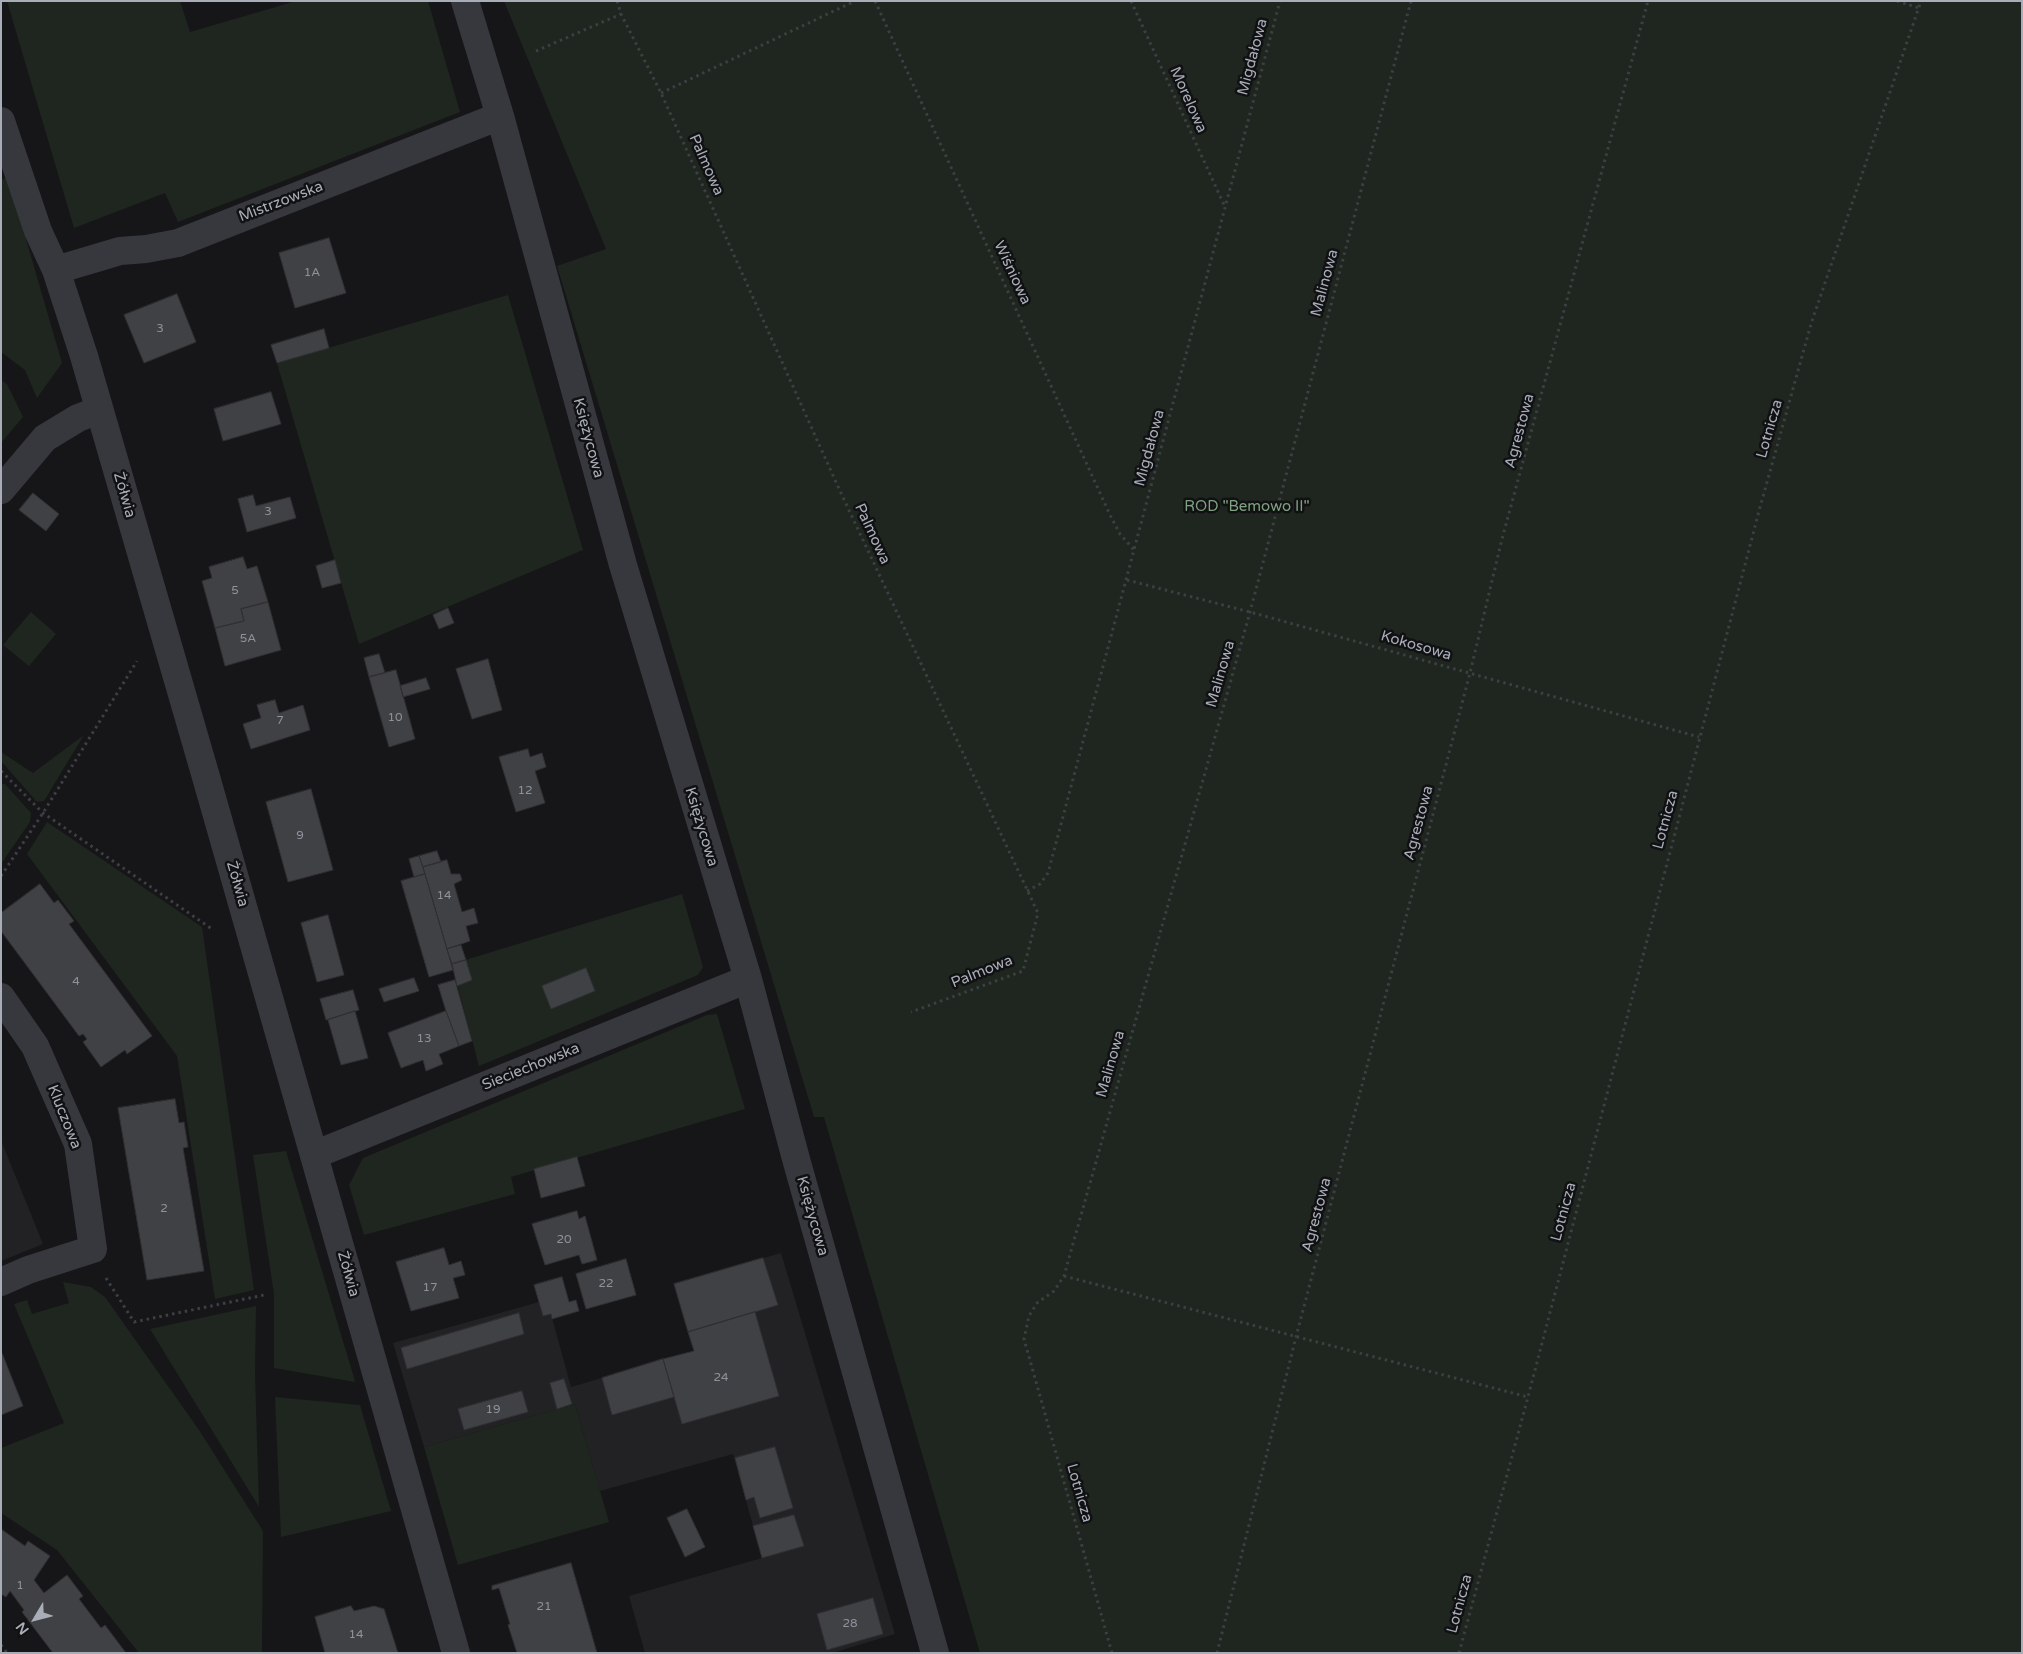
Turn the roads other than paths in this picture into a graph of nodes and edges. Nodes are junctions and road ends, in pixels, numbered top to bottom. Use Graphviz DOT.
graph roads {
  1 [pos="465,1"];
  2 [pos="500,116"];
  3 [pos="1,121"];
  4 [pos="56,270"];
  5 [pos="99,410"];
  6 [pos="1,490"];
  7 [pos="748,979"];
  8 [pos="1,997"];
  9 [pos="314,1155"];
  10 [pos="1,1282"];
  11 [pos="456,1653"];
  12 [pos="935,1653"];
  1 -- 2 [label="street, Księżycowa"];
  2 -- 4 [label="street, Mistrzowska"];
  2 -- 7 [label="street, Księżycowa"];
  3 -- 4 [label="street, Żółwia"];
  4 -- 5 [label="street, Żółwia"];
  5 -- 6 [label="street"];
  5 -- 9 [label="street, Żółwia"];
  7 -- 9 [label="street, Sieciechowska"];
  7 -- 12 [label="street, Księżycowa"];
  8 -- 10 [label="street, Kluczowa"];
  9 -- 11 [label="street, Żółwia"];
}
